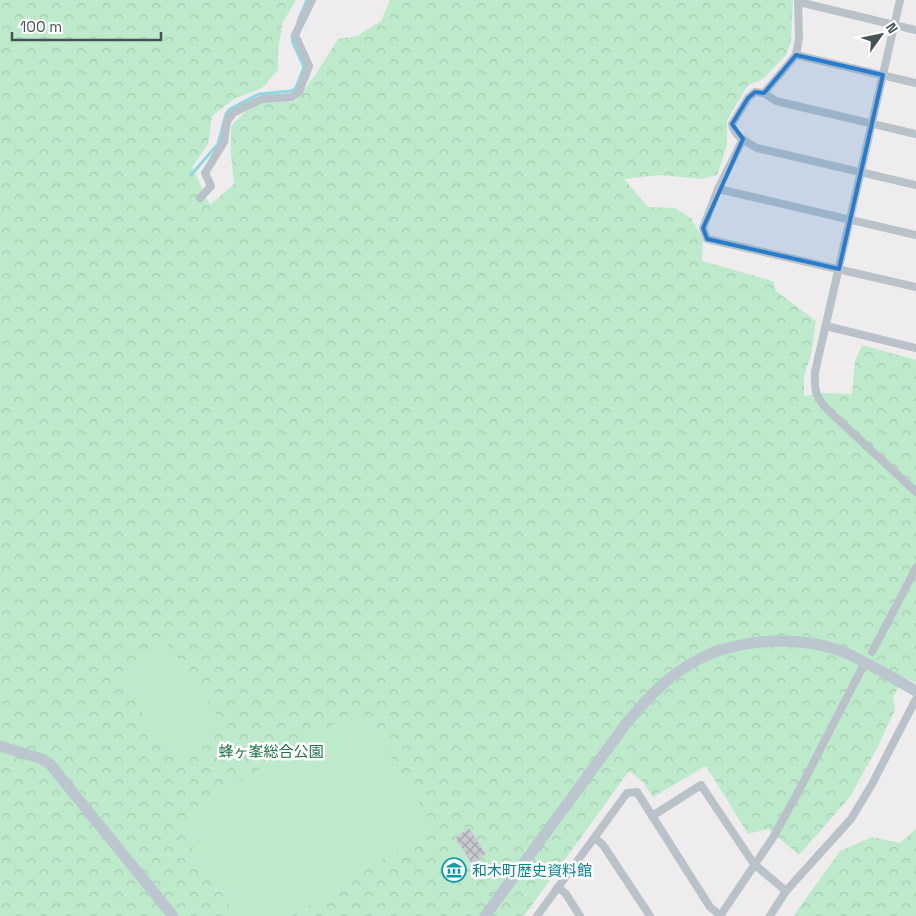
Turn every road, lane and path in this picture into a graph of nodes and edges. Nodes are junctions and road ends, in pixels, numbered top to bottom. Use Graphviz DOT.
graph roads {
  1 [pos="312,0"];
  2 [pos="900,0"];
  3 [pos="798,1"];
  4 [pos="894,26"];
  5 [pos="916,30"];
  6 [pos="796,55"];
  7 [pos="883,76"];
  8 [pos="916,83"];
  9 [pos="764,93"];
  10 [pos="872,124"];
  11 [pos="916,134"];
  12 [pos="743,139"];
  13 [pos="861,172"];
  14 [pos="916,185"];
  15 [pos="718,189"];
  16 [pos="200,198"];
  17 [pos="850,221"];
  18 [pos="916,235"];
  19 [pos="839,269"];
  20 [pos="916,286"];
  21 [pos="826,326"];
  22 [pos="916,348"];
  23 [pos="916,492"];
  24 [pos="916,568"];
  25 [pos="872,652"];
  26 [pos="861,670"];
  27 [pos="916,691"];
  28 [pos="916,699"];
  29 [pos="0,746"];
  30 [pos="652,816"];
  31 [pos="595,838"];
  32 [pos="754,864"];
  33 [pos="558,887"];
  34 [pos="786,891"];
  35 [pos="173,916"];
  36 [pos="485,916"];
  37 [pos="537,916"];
  38 [pos="580,916"];
  39 [pos="650,916"];
  40 [pos="720,916"];
  41 [pos="770,916"];
  1 -- 16 [label="street"];
  2 -- 4 [label="street"];
  3 -- 4 [label="street"];
  3 -- 6 [label="street"];
  4 -- 5 [label="street"];
  4 -- 7 [label="street"];
  6 -- 7 [label="street"];
  6 -- 9 [label="street"];
  7 -- 8 [label="street"];
  7 -- 10 [label="street"];
  9 -- 10 [label="street"];
  9 -- 12 [label="street"];
  10 -- 11 [label="street"];
  10 -- 13 [label="street"];
  12 -- 13 [label="street"];
  12 -- 15 [label="street"];
  13 -- 14 [label="street"];
  13 -- 17 [label="street"];
  15 -- 17 [label="street"];
  15 -- 19 [label="street"];
  17 -- 18 [label="street"];
  17 -- 19 [label="street"];
  19 -- 20 [label="street"];
  19 -- 21 [label="street"];
  21 -- 22 [label="street"];
  21 -- 23 [label="street"];
  24 -- 25 [label="street"];
  26 -- 32 [label="street"];
  27 -- 36 [label="street"];
  28 -- 34 [label="street"];
  29 -- 35 [label="street"];
  30 -- 31 [label="street"];
  30 -- 32 [label="street"];
  30 -- 40 [label="street"];
  31 -- 33 [label="street"];
  31 -- 39 [label="street"];
  32 -- 34 [label="street"];
  32 -- 40 [label="street"];
  33 -- 37 [label="street"];
  33 -- 38 [label="street"];
  34 -- 41 [label="street"];
}
